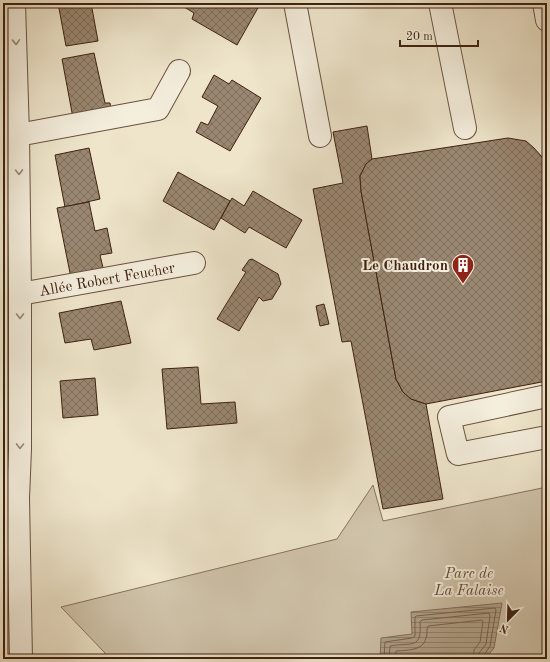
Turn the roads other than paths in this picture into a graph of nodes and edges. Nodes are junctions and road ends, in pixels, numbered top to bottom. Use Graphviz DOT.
graph roads {
  1 [pos="14,3"];
  2 [pos="295,3"];
  3 [pos="440,3"];
  4 [pos="544,3"];
  5 [pos="547,20"];
  6 [pos="179,71"];
  7 [pos="465,128"];
  8 [pos="18,135"];
  9 [pos="320,136"];
  10 [pos="194,263"];
  11 [pos="20,294"];
  12 [pos="547,396"];
  13 [pos="547,437"];
  14 [pos="11,470"];
  15 [pos="21,659"];
  1 -- 8 [label="street, one-way"];
  2 -- 9 [label="street"];
  3 -- 7 [label="street"];
  4 -- 5 [label="street"];
  6 -- 8 [label="street"];
  8 -- 11 [label="street, one-way"];
  10 -- 11 [label="street, Allée Robert Feucher"];
  11 -- 14 [label="street, one-way"];
  12 -- 13 [label="street"];
  14 -- 15 [label="street"];
}
